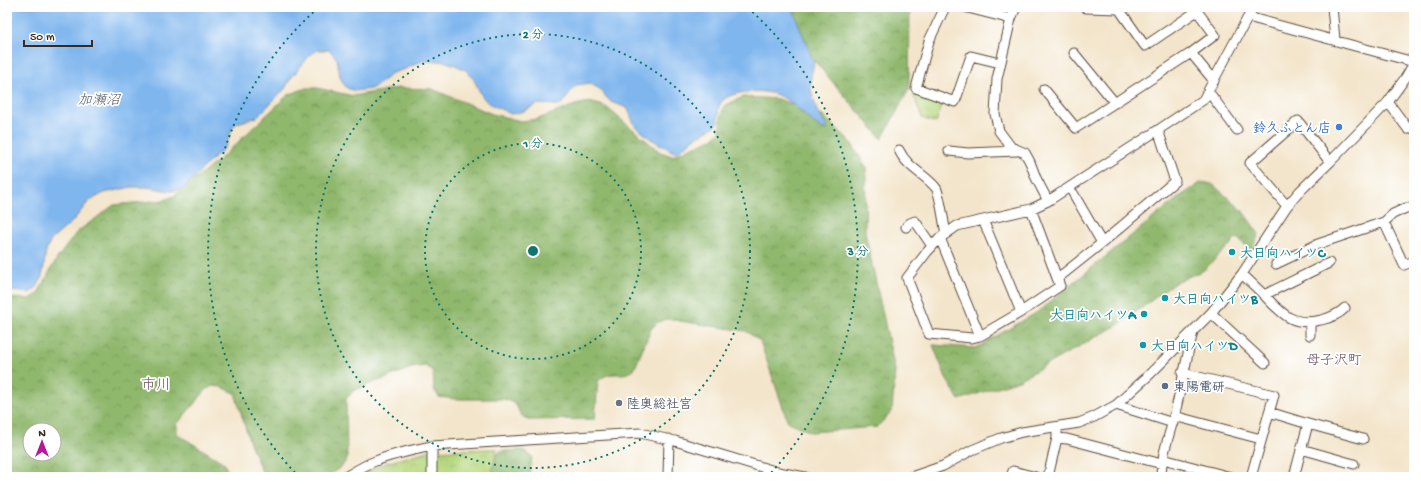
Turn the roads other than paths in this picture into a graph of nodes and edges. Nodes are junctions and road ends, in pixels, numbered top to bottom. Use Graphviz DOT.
graph roads {
  1 [pos="945,7"];
  2 [pos="964,7"];
  3 [pos="1016,7"];
  4 [pos="1253,7"];
  5 [pos="1332,7"];
  6 [pos="1086,8"];
  7 [pos="1121,8"];
  8 [pos="1196,9"];
  9 [pos="1248,16"];
  10 [pos="1011,19"];
  11 [pos="1335,40"];
  12 [pos="1074,53"];
  13 [pos="1191,53"];
  14 [pos="1000,63"];
  15 [pos="1414,63"];
  16 [pos="1214,81"];
  17 [pos="1044,89"];
  18 [pos="1208,91"];
  19 [pos="1388,102"];
  20 [pos="1114,103"];
  21 [pos="1414,126"];
  22 [pos="1158,130"];
  23 [pos="1237,130"];
  24 [pos="900,150"];
  25 [pos="1017,151"];
  26 [pos="949,152"];
  27 [pos="1330,162"];
  28 [pos="1073,193"];
  29 [pos="1048,200"];
  30 [pos="1287,206"];
  31 [pos="1414,208"];
  32 [pos="1031,209"];
  33 [pos="983,220"];
  34 [pos="1384,222"];
  35 [pos="906,228"];
  36 [pos="943,236"];
  37 [pos="1102,243"];
  38 [pos="932,246"];
  39 [pos="1414,261"];
  40 [pos="1329,263"];
  41 [pos="1276,264"];
  42 [pos="1242,274"];
  43 [pos="1058,278"];
  44 [pos="1264,295"];
  45 [pos="1345,308"];
  46 [pos="1021,312"];
  47 [pos="1211,313"];
  48 [pos="1310,322"];
  49 [pos="1193,332"];
  50 [pos="1310,335"];
  51 [pos="980,336"];
  52 [pos="1265,363"];
  53 [pos="1182,373"];
  54 [pos="1116,406"];
  55 [pos="1269,412"];
  56 [pos="1173,419"];
  57 [pos="1308,424"];
  58 [pos="1056,427"];
  59 [pos="1057,438"];
  60 [pos="1261,439"];
  61 [pos="1364,439"];
  62 [pos="669,440"];
  63 [pos="432,446"];
  64 [pos="1301,449"];
  65 [pos="1162,462"];
  66 [pos="1354,464"];
  67 [pos="345,477"];
  68 [pos="432,477"];
  69 [pos="668,477"];
  70 [pos="805,477"];
  71 [pos="911,477"];
  72 [pos="1012,477"];
  73 [pos="1036,477"];
  74 [pos="1048,477"];
  75 [pos="1161,477"];
  76 [pos="1231,477"];
  77 [pos="1251,477"];
  78 [pos="1294,477"];
  1 -- 14 [label="street"];
  2 -- 10 [label="street"];
  3 -- 10 [label="street"];
  4 -- 9 [label="street"];
  5 -- 11 [label="street"];
  6 -- 7 [label="street"];
  7 -- 8 [label="street"];
  8 -- 13 [label="street"];
  9 -- 11 [label="street"];
  9 -- 16 [label="street"];
  10 -- 14 [label="street"];
  11 -- 15 [label="street"];
  12 -- 20 [label="street"];
  13 -- 16 [label="street"];
  13 -- 20 [label="street"];
  14 -- 25 [label="street"];
  15 -- 19 [label="street"];
  16 -- 18 [label="street"];
  17 -- 20 [label="street"];
  18 -- 22 [label="street"];
  18 -- 23 [label="street"];
  19 -- 21 [label="street"];
  19 -- 27 [label="street"];
  22 -- 29 [label="street"];
  22 -- 37 [label="street"];
  24 -- 36 [label="street"];
  25 -- 26 [label="street"];
  25 -- 29 [label="street"];
  27 -- 30 [label="street"];
  27 -- 30 [label="street"];
  28 -- 37 [label="street"];
  29 -- 32 [label="street"];
  30 -- 42 [label="street"];
  31 -- 34 [label="street"];
  32 -- 33 [label="street"];
  32 -- 43 [label="street"];
  33 -- 36 [label="street"];
  33 -- 46 [label="street"];
  34 -- 39 [label="street"];
  34 -- 41 [label="street"];
  35 -- 38 [label="street"];
  36 -- 38 [label="street"];
  36 -- 51 [label="street"];
  37 -- 43 [label="street"];
  38 -- 51 [label="street"];
  40 -- 44 [label="street"];
  42 -- 44 [label="street"];
  42 -- 47 [label="street"];
  43 -- 46 [label="street"];
  44 -- 48 [label="street"];
  45 -- 48 [label="street"];
  46 -- 51 [label="street"];
  47 -- 49 [label="street"];
  47 -- 52 [label="street"];
  48 -- 50 [label="street"];
  49 -- 53 [label="street"];
  49 -- 54 [label="street"];
  53 -- 55 [label="street"];
  53 -- 56 [label="street"];
  54 -- 56 [label="street"];
  54 -- 58 [label="street"];
  55 -- 57 [label="street"];
  55 -- 60 [label="street"];
  56 -- 60 [label="street"];
  56 -- 65 [label="street"];
  57 -- 61 [label="street"];
  57 -- 64 [label="street"];
  58 -- 59 [label="street"];
  58 -- 71 [label="street"];
  59 -- 65 [label="street"];
  59 -- 74 [label="street"];
  60 -- 77 [label="street"];
  62 -- 63 [label="street"];
  62 -- 69 [label="street"];
  62 -- 70 [label="street"];
  63 -- 67 [label="street"];
  63 -- 68 [label="street"];
  64 -- 66 [label="street"];
  64 -- 78 [label="street"];
  65 -- 75 [label="street"];
  65 -- 76 [label="street"];
  72 -- 73 [label="street"];
}
